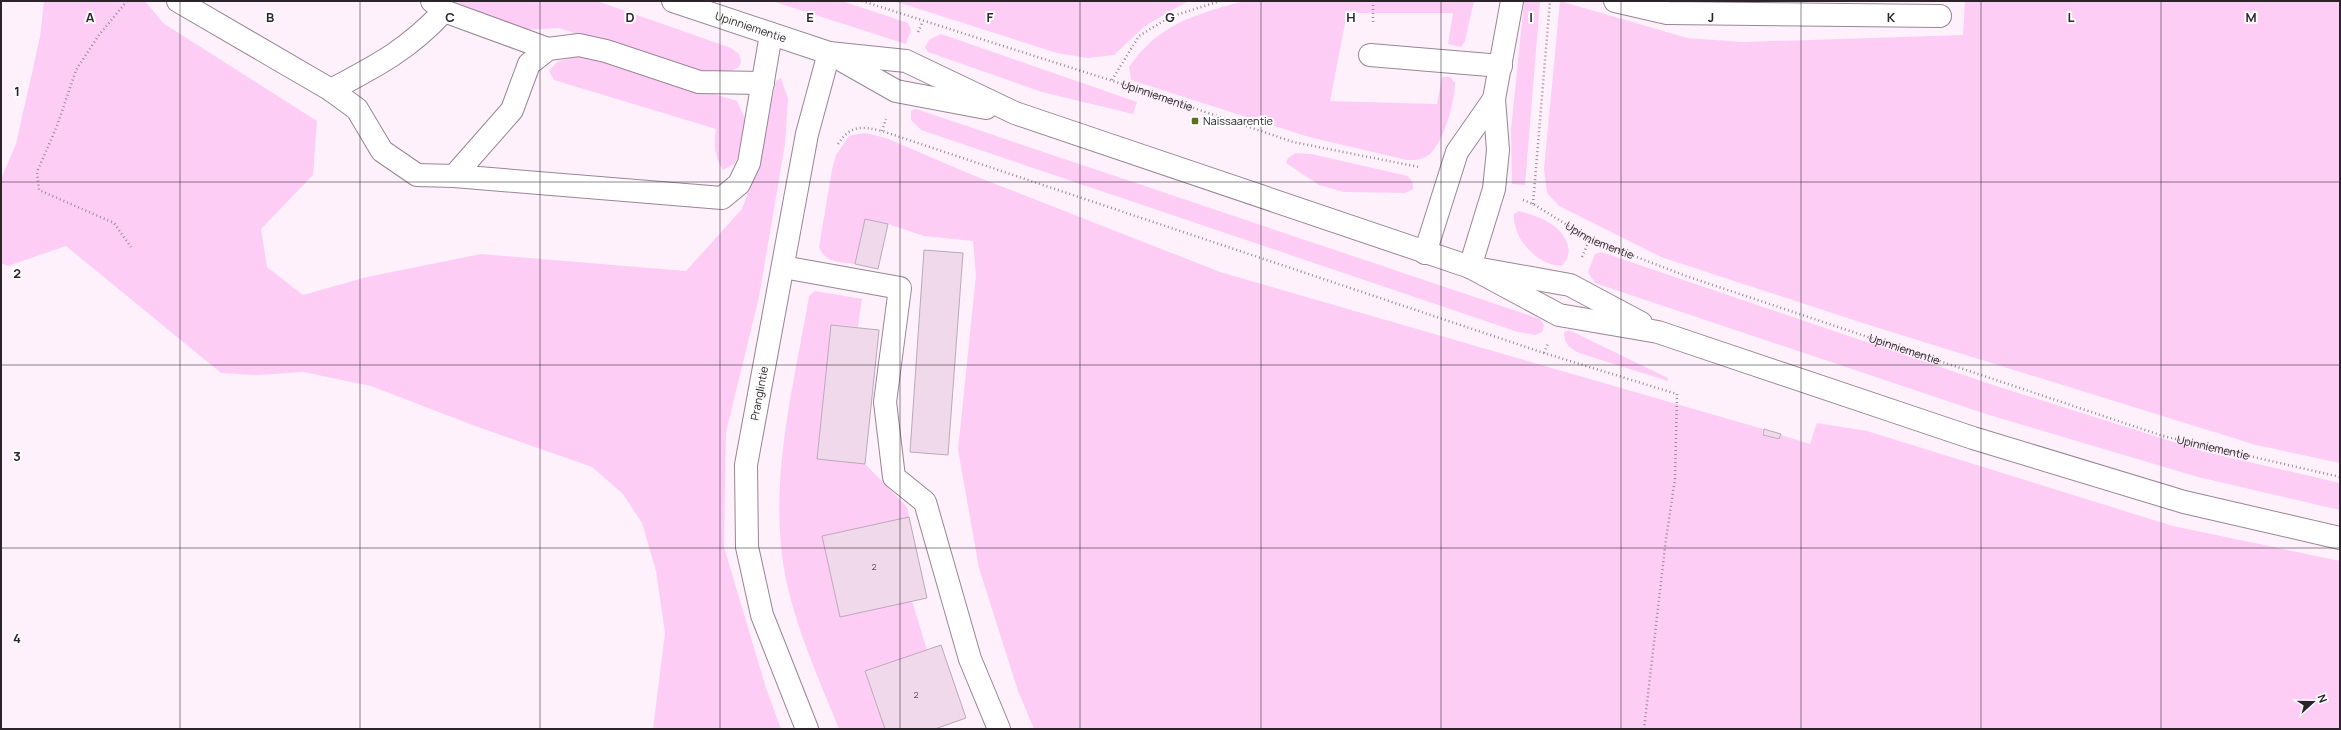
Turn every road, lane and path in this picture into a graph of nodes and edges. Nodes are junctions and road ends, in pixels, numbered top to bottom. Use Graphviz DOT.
graph roads {
  1 [pos="127,1"];
  2 [pos="178,1"];
  3 [pos="673,1"];
  4 [pos="862,1"];
  5 [pos="1220,1"];
  6 [pos="1373,1"];
  7 [pos="1512,1"];
  8 [pos="1550,1"];
  9 [pos="1615,1"];
  10 [pos="438,6"];
  11 [pos="1375,13"];
  12 [pos="1940,16"];
  13 [pos="772,34"];
  14 [pos="548,49"];
  15 [pos="829,53"];
  16 [pos="1370,55"];
  17 [pos="1501,66"];
  18 [pos="1112,80"];
  19 [pos="763,83"];
  20 [pos="331,90"];
  21 [pos="1494,99"];
  22 [pos="1015,113"];
  23 [pos="837,146"];
  24 [pos="1450,175"];
  25 [pos="454,176"];
  26 [pos="1494,189"];
  27 [pos="1533,204"];
  28 [pos="131,247"];
  29 [pos="1425,253"];
  30 [pos="783,267"];
  31 [pos="1470,267"];
  32 [pos="1658,332"];
  33 [pos="2340,477"];
  34 [pos="2340,538"];
  35 [pos="807,729"];
  36 [pos="998,729"];
  37 [pos="1644,729"];
  1 -- 28 [label="path"];
  2 -- 20 [label="main road"];
  3 -- 13 [label="main road, Upinniementie"];
  4 -- 18 [label="path, Upinniementie"];
  5 -- 18 [label="path"];
  6 -- 11 [label="path"];
  7 -- 17 [label="main road"];
  8 -- 27 [label="path"];
  9 -- 12 [label="main road"];
  10 -- 14 [label="main road"];
  10 -- 20 [label="main road"];
  13 -- 15 [label="main road, Upinniementie"];
  13 -- 19 [label="main road"];
  14 -- 19 [label="main road"];
  14 -- 25 [label="main road"];
  15 -- 22 [label="main road, Upinniementie"];
  15 -- 22 [label="main road, Upinniementie"];
  15 -- 30 [label="main road, Pranglintie"];
  16 -- 17 [label="main road"];
  17 -- 21 [label="main road"];
  18 -- 24 [label="path, Upinniementie"];
  19 -- 25 [label="main road"];
  20 -- 25 [label="main road"];
  21 -- 24 [label="main road"];
  21 -- 26 [label="main road"];
  22 -- 29 [label="main road, Upinniementie"];
  23 -- 37 [label="path"];
  24 -- 29 [label="main road"];
  26 -- 27 [label="path, Upinniementie"];
  26 -- 31 [label="main road"];
  27 -- 33 [label="path, Upinniementie"];
  29 -- 31 [label="main road, Upinniementie"];
  30 -- 35 [label="main road, Pranglintie"];
  30 -- 36 [label="main road"];
  31 -- 32 [label="main road, Upinniementie"];
  31 -- 32 [label="main road, Upinniementie"];
  32 -- 34 [label="main road, Upinniementie"];
}
